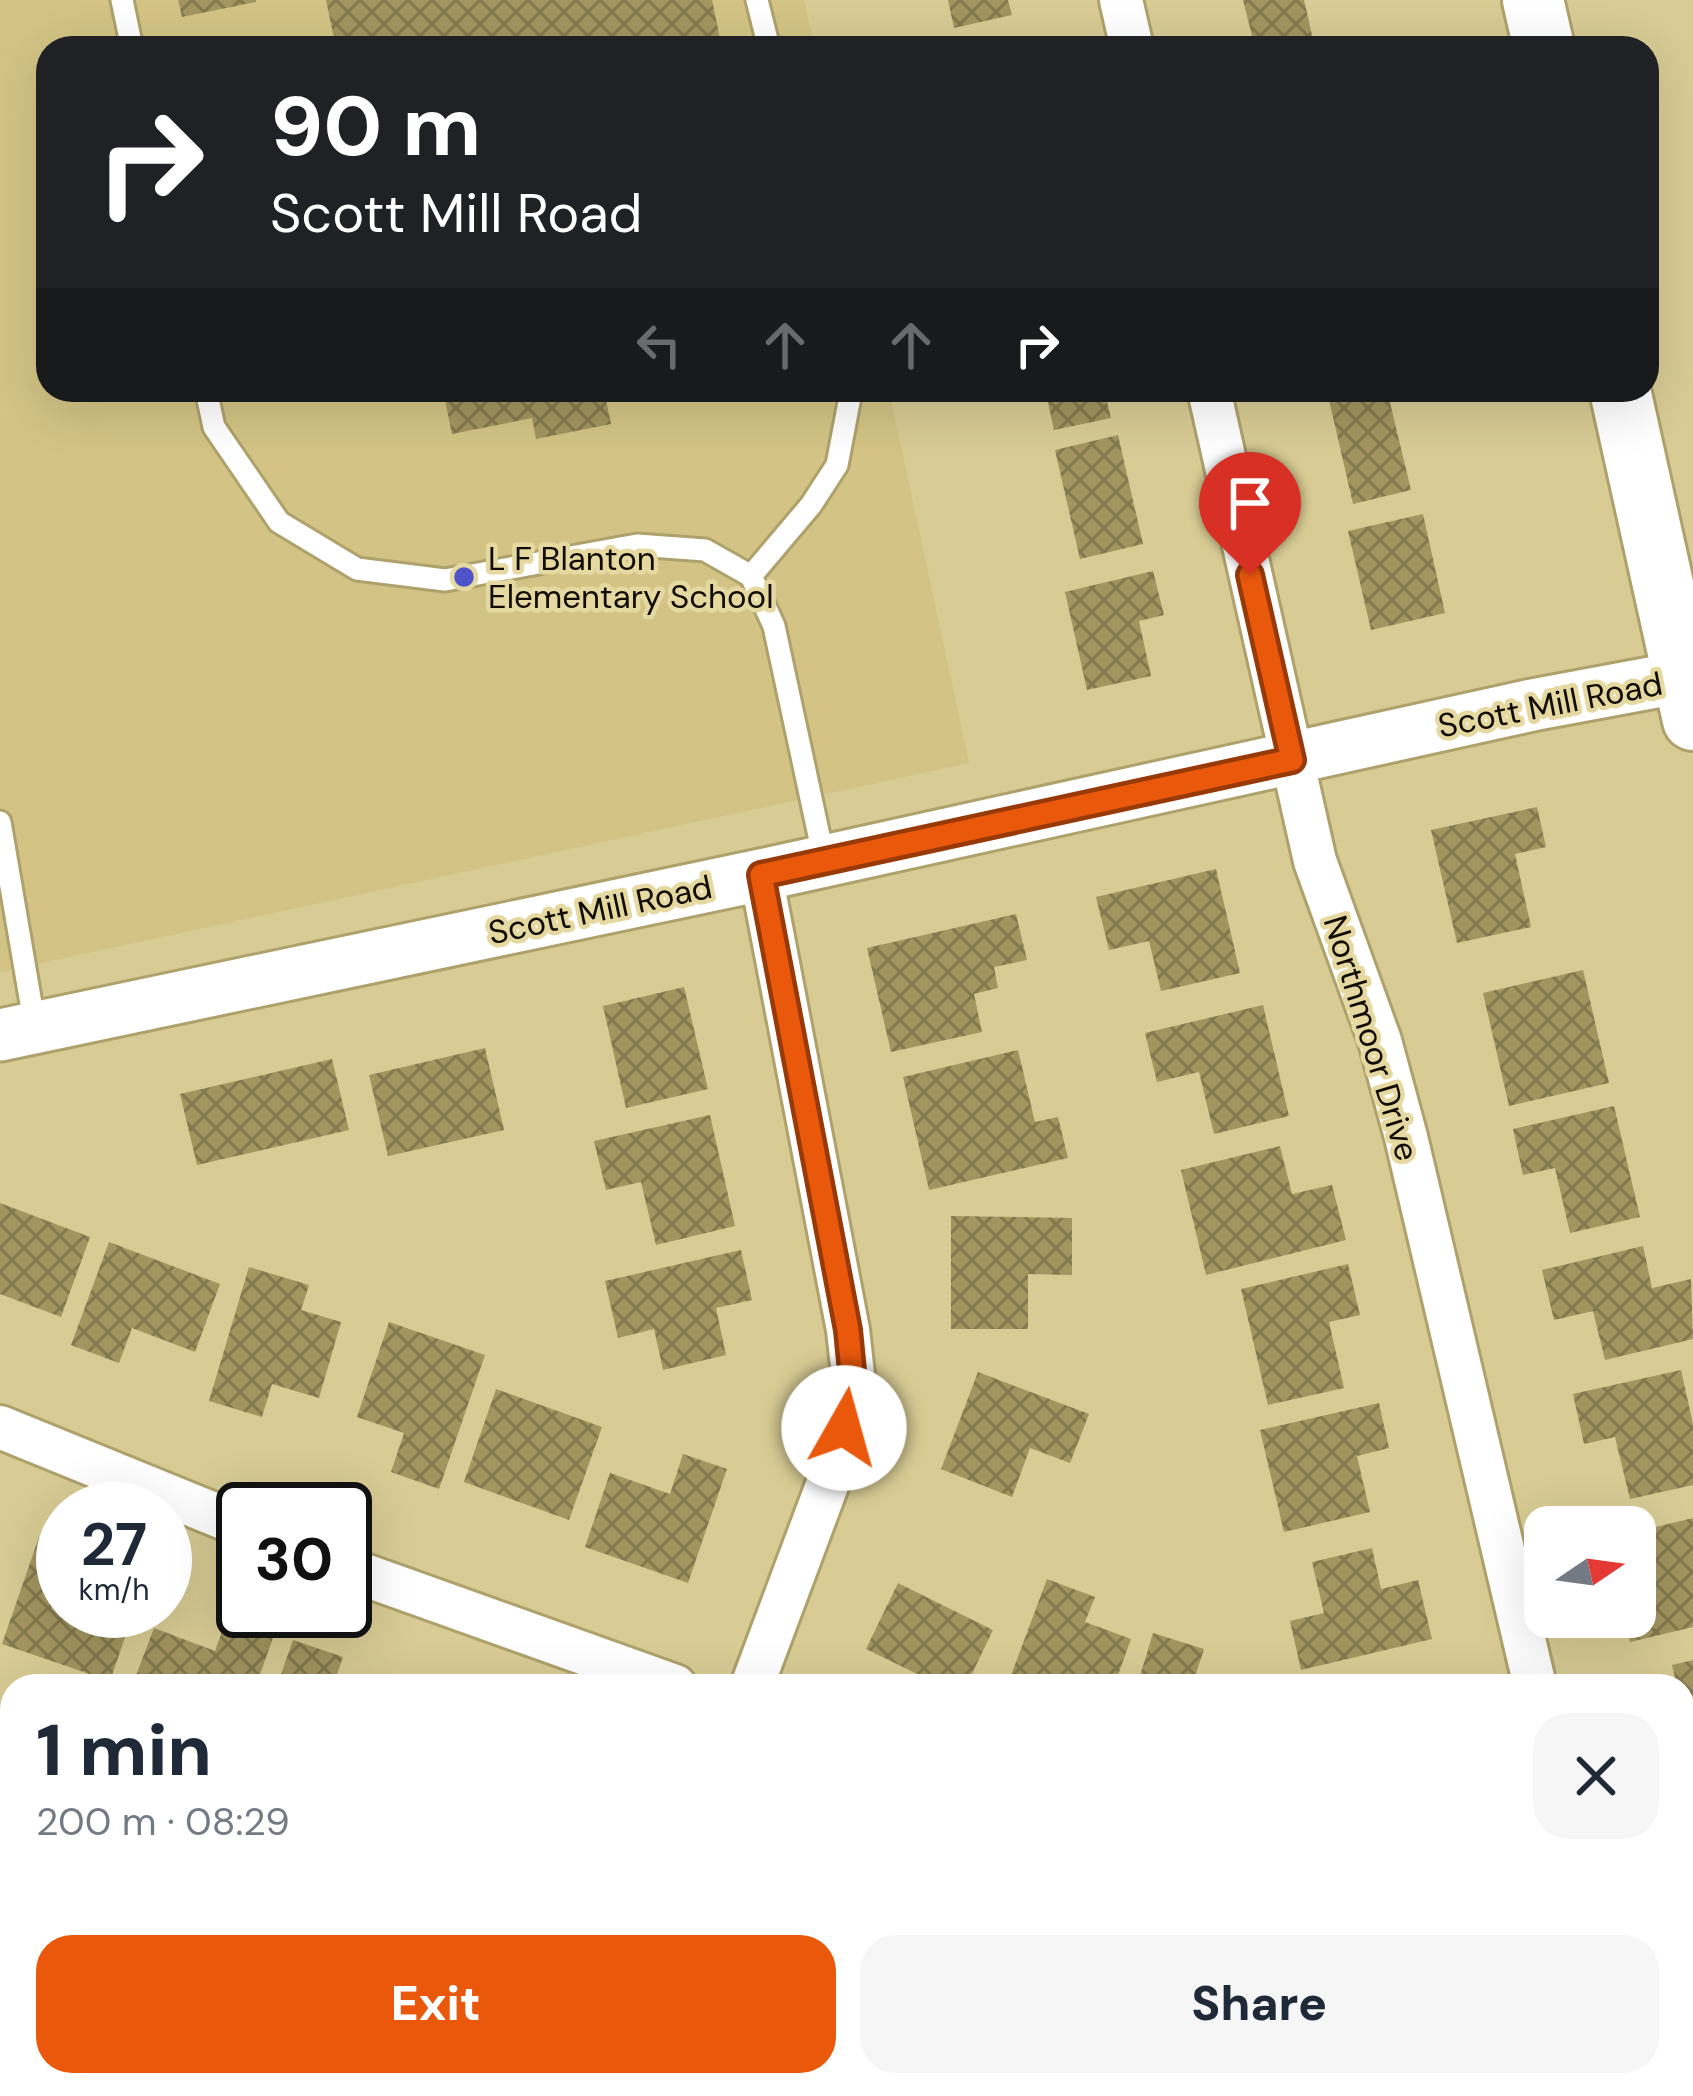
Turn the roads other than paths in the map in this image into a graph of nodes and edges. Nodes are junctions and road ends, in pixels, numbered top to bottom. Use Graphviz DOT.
graph roads {
  1 [pos="122,0"];
  2 [pos="757,0"];
  3 [pos="1121,0"];
  4 [pos="1533,0"];
  5 [pos="130,36"];
  6 [pos="766,36"];
  7 [pos="1129,36"];
  8 [pos="1541,36"];
  9 [pos="209,402"];
  10 [pos="849,402"];
  11 [pos="1212,402"];
  12 [pos="1623,402"];
  13 [pos="751,576"];
  14 [pos="1690,691"];
  15 [pos="1292,760"];
  16 [pos="0,822"];
  17 [pos="824,860"];
  18 [pos="761,875"];
  19 [pos="18,1031"];
  20 [pos="0,1427"];
  21 [pos="216,1515"];
  22 [pos="372,1578"];
  23 [pos="641,1674"];
  24 [pos="756,1674"];
  25 [pos="1532,1674"];
  1 -- 5 [label="lane"];
  2 -- 6 [label="lane"];
  3 -- 7 [label="street"];
  4 -- 8 [label="main road"];
  9 -- 13 [label="lane"];
  10 -- 13 [label="lane"];
  11 -- 15 [label="street, Northmoor Drive"];
  12 -- 14 [label="main road"];
  13 -- 17 [label="lane"];
  14 -- 15 [label="street, Scott Mill Road"];
  15 -- 17 [label="street, Scott Mill Road"];
  15 -- 25 [label="street, Northmoor Drive"];
  16 -- 19 [label="lane"];
  17 -- 18 [label="street, Scott Mill Road"];
  18 -- 19 [label="street, Scott Mill Road"];
  18 -- 24 [label="street"];
  20 -- 21 [label="street"];
  22 -- 23 [label="street"];
}
